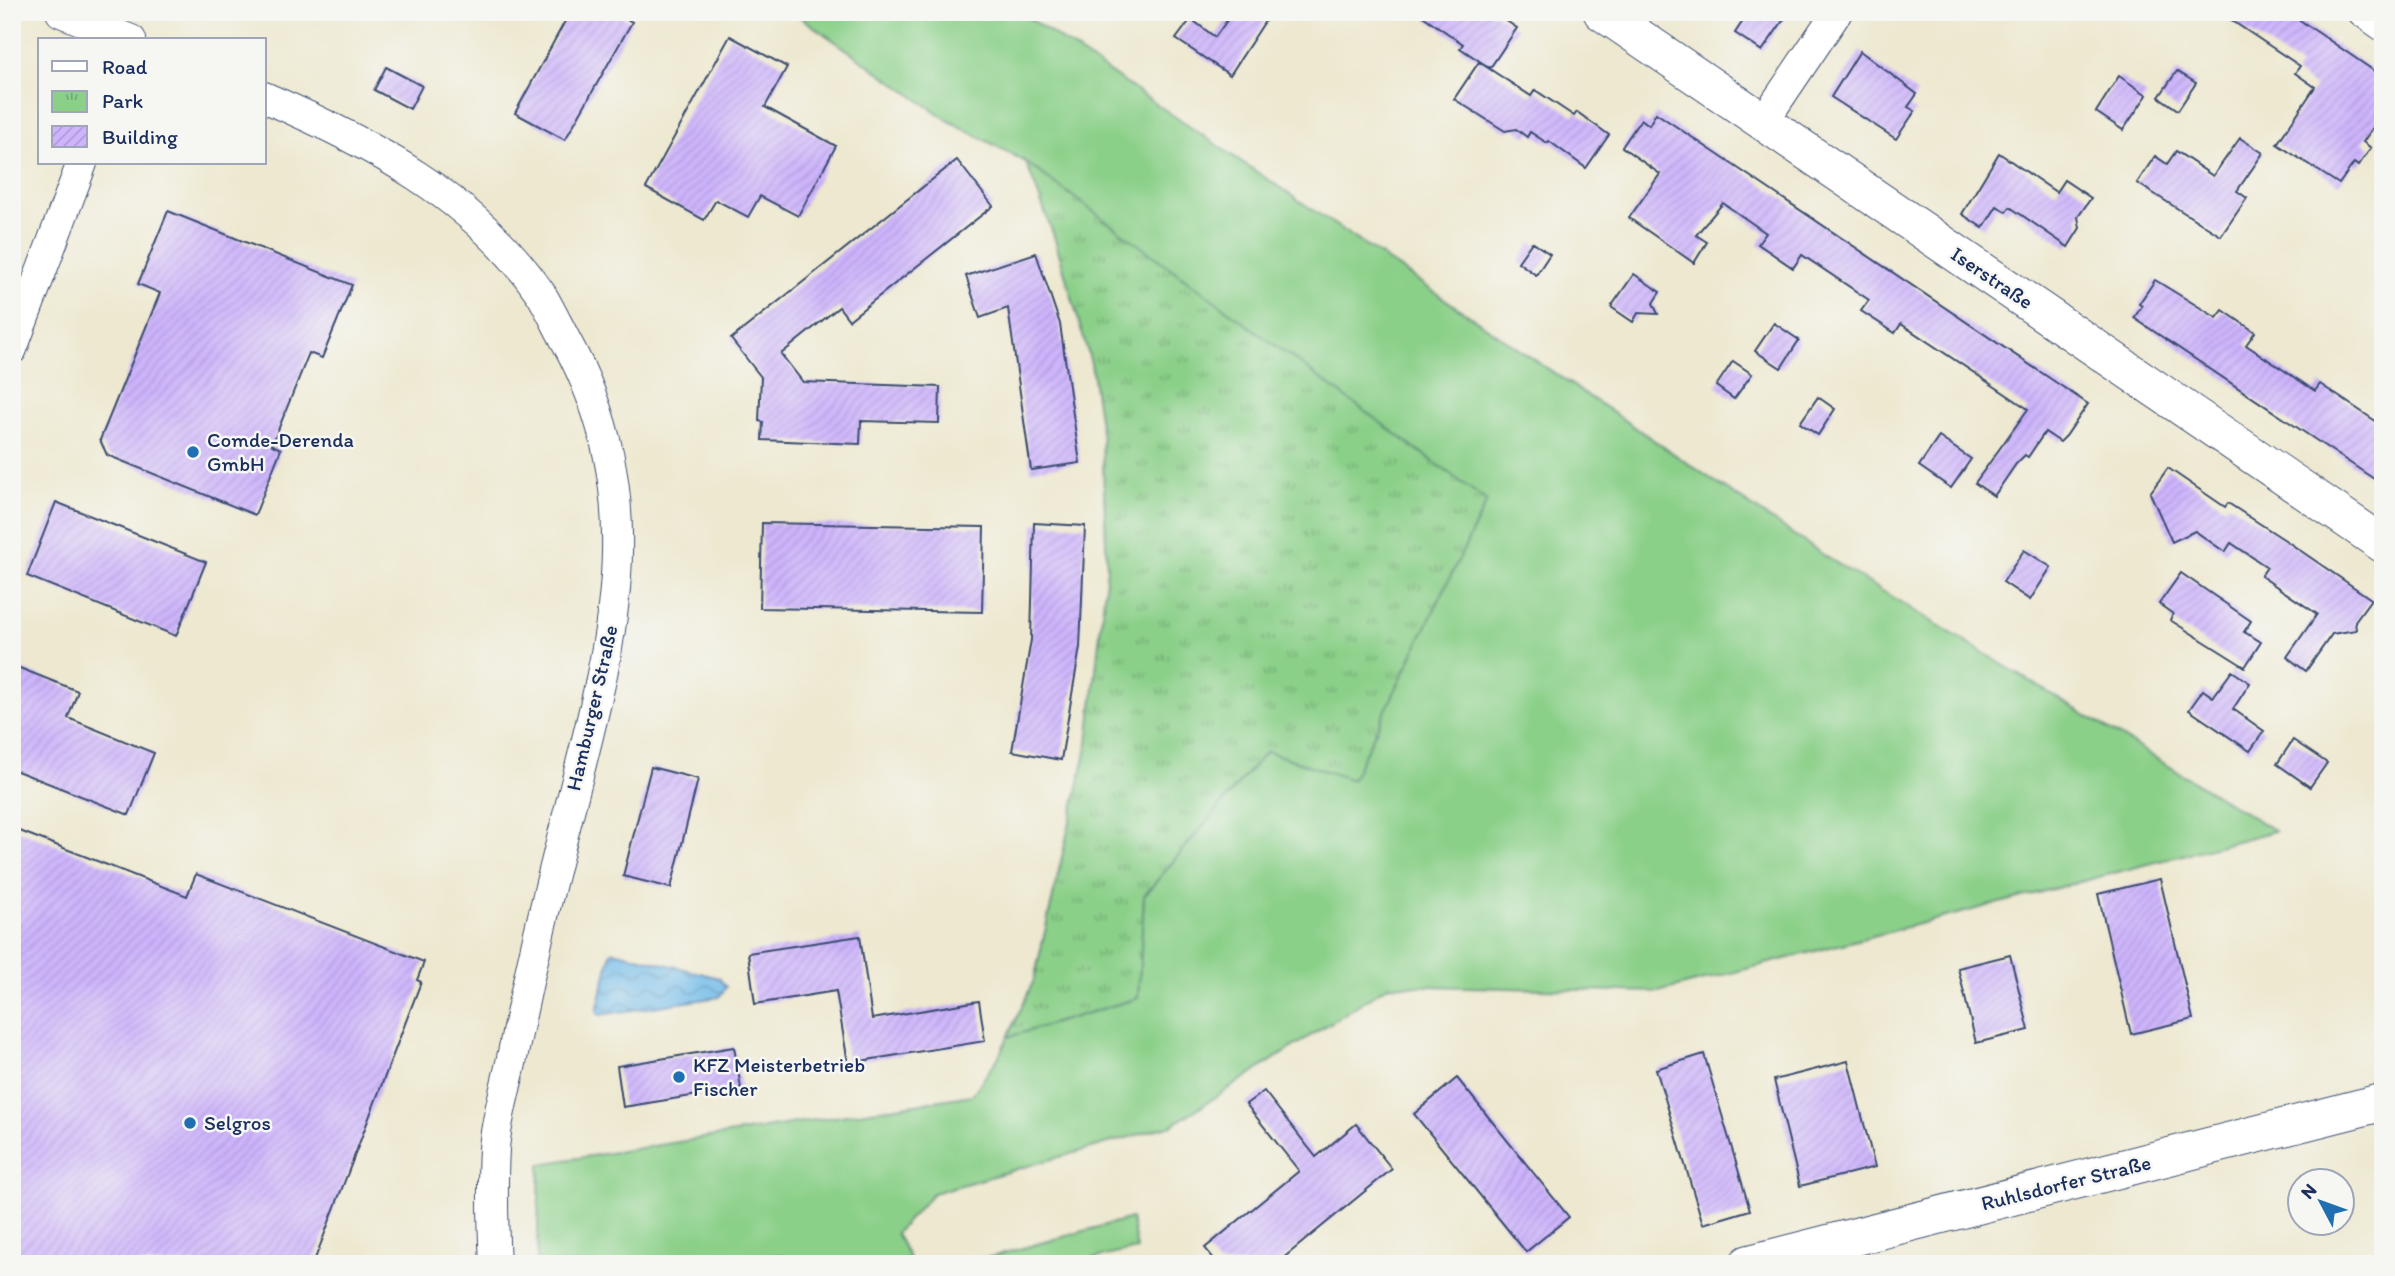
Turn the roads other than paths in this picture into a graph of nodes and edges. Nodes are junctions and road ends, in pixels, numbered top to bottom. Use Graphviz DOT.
graph roads {
  1 [pos="61,12"];
  2 [pos="1602,12"];
  3 [pos="1837,12"];
  4 [pos="2363,12"];
  5 [pos="2383,26"];
  6 [pos="124,38"];
  7 [pos="266,98"];
  8 [pos="1763,122"];
  9 [pos="82,164"];
  10 [pos="12,349"];
  11 [pos="2383,544"];
  12 [pos="2383,1102"];
  13 [pos="495,1264"];
  14 [pos="1748,1264"];
  1 -- 6 [label="street"];
  2 -- 8 [label="street, Iserstraße"];
  3 -- 8 [label="street"];
  4 -- 5 [label="street"];
  7 -- 13 [label="street, Hamburger Straße"];
  8 -- 11 [label="street, Iserstraße"];
  9 -- 10 [label="street"];
  12 -- 14 [label="street, Ruhlsdorfer Straße"];
}
